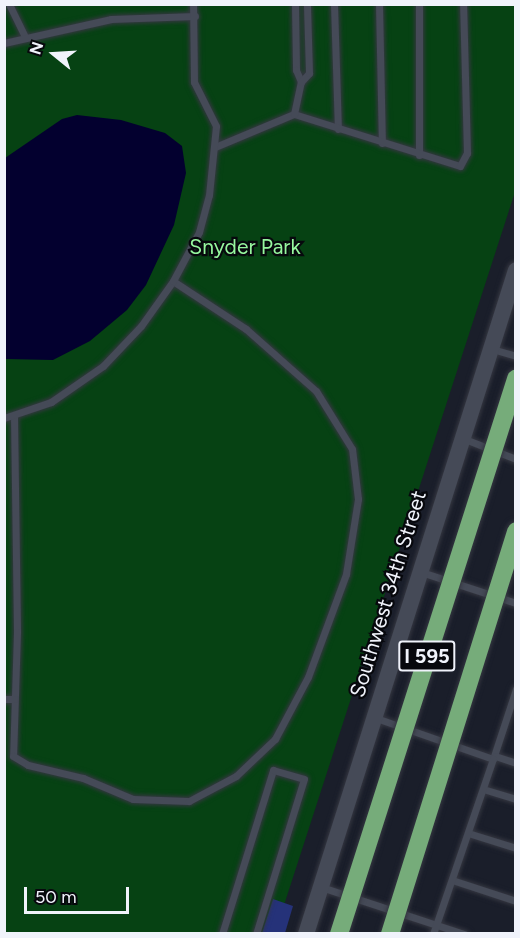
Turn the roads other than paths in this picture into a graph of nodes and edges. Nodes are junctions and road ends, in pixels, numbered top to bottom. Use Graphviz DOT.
graph roads {
  1 [pos="9,4"];
  2 [pos="193,4"];
  3 [pos="295,4"];
  4 [pos="307,4"];
  5 [pos="334,4"];
  6 [pos="379,4"];
  7 [pos="418,4"];
  8 [pos="463,4"];
  9 [pos="195,16"];
  10 [pos="26,37"];
  11 [pos="4,43"];
  12 [pos="301,82"];
  13 [pos="294,114"];
  14 [pos="338,129"];
  15 [pos="382,143"];
  16 [pos="215,147"];
  17 [pos="419,155"];
  18 [pos="516,270"];
  19 [pos="173,281"];
  20 [pos="490,348"];
  21 [pos="516,356"];
  22 [pos="516,380"];
  23 [pos="14,416"];
  24 [pos="4,418"];
  25 [pos="462,438"];
  26 [pos="516,459"];
  27 [pos="516,531"];
  28 [pos="419,572"];
  29 [pos="516,603"];
  30 [pos="516,690"];
  31 [pos="4,699"];
  32 [pos="14,699"];
  33 [pos="373,717"];
  34 [pos="494,758"];
  35 [pos="516,763"];
  36 [pos="483,789"];
  37 [pos="516,799"];
  38 [pos="468,833"];
  39 [pos="516,848"];
  40 [pos="452,880"];
  41 [pos="321,886"];
  42 [pos="516,901"];
  43 [pos="436,924"];
  44 [pos="222,933"];
  45 [pos="256,933"];
  46 [pos="306,933"];
  47 [pos="339,933"];
  48 [pos="390,933"];
  49 [pos="433,933"];
  50 [pos="464,933"];
  1 -- 10 [label="lane"];
  2 -- 9 [label="lane"];
  3 -- 12 [label="lane"];
  4 -- 12 [label="lane"];
  5 -- 14 [label="lane"];
  6 -- 15 [label="lane"];
  7 -- 17 [label="lane"];
  8 -- 17 [label="lane"];
  9 -- 10 [label="lane"];
  9 -- 16 [label="lane"];
  10 -- 11 [label="lane"];
  12 -- 13 [label="lane"];
  13 -- 14 [label="lane"];
  13 -- 16 [label="lane"];
  14 -- 15 [label="lane"];
  15 -- 17 [label="lane"];
  16 -- 19 [label="lane"];
  18 -- 20 [label="street, Southwest 34th Street"];
  19 -- 23 [label="lane"];
  19 -- 32 [label="lane"];
  20 -- 21 [label="lane"];
  20 -- 25 [label="street, Southwest 34th Street"];
  22 -- 47 [label="highway, I 595, bridge"];
  23 -- 24 [label="lane"];
  23 -- 32 [label="lane"];
  25 -- 26 [label="lane"];
  25 -- 28 [label="street, Southwest 34th Street"];
  27 -- 48 [label="highway, I 595, bridge"];
  28 -- 29 [label="lane"];
  28 -- 33 [label="street, Southwest 34th Street"];
  30 -- 34 [label="lane"];
  31 -- 32 [label="lane"];
  33 -- 34 [label="lane"];
  33 -- 41 [label="street, Southwest 34th Street"];
  34 -- 35 [label="lane"];
  34 -- 36 [label="lane"];
  36 -- 37 [label="lane"];
  36 -- 38 [label="lane"];
  38 -- 39 [label="lane"];
  38 -- 40 [label="lane"];
  40 -- 42 [label="lane"];
  40 -- 43 [label="lane"];
  41 -- 43 [label="lane"];
  41 -- 46 [label="street, Southwest 34th Street"];
  43 -- 49 [label="lane"];
  43 -- 50 [label="lane"];
  44 -- 45 [label="lane"];
}
